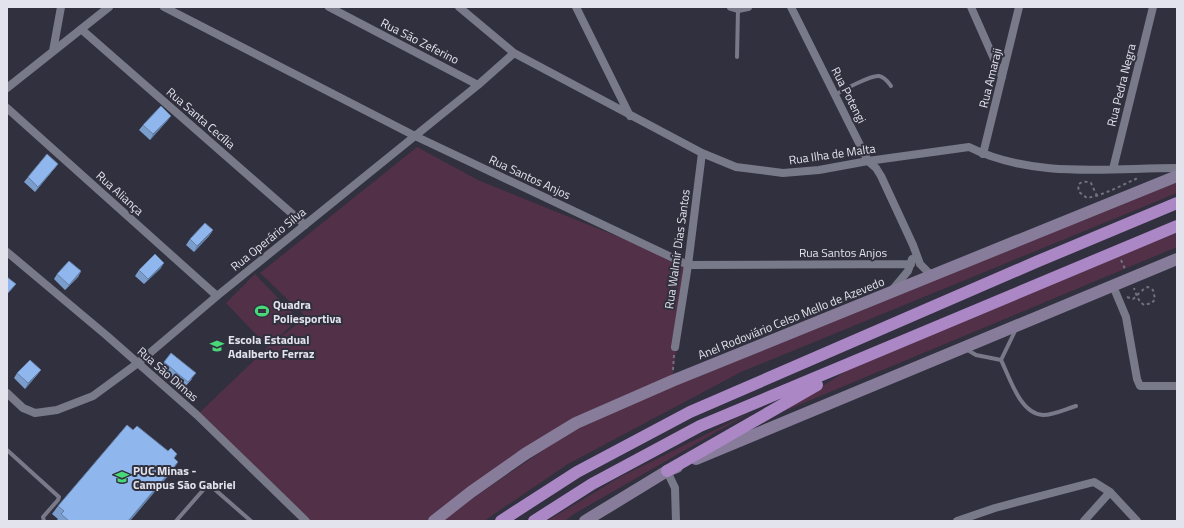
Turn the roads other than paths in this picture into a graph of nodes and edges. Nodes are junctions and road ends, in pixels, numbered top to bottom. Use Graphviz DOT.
graph roads {
  1 [pos="61,7"];
  2 [pos="109,7"];
  3 [pos="164,7"];
  4 [pos="329,7"];
  5 [pos="459,7"];
  6 [pos="576,7"];
  7 [pos="748,7"];
  8 [pos="791,7"];
  9 [pos="972,7"];
  10 [pos="1019,7"];
  11 [pos="1153,7"];
  12 [pos="734,8"];
  13 [pos="81,29"];
  14 [pos="53,52"];
  15 [pos="514,53"];
  16 [pos="737,57"];
  17 [pos="1002,78"];
  18 [pos="478,85"];
  19 [pos="891,86"];
  20 [pos="7,88"];
  21 [pos="835,95"];
  22 [pos="7,108"];
  23 [pos="630,116"];
  24 [pos="415,136"];
  25 [pos="702,153"];
  26 [pos="983,154"];
  27 [pos="868,160"];
  28 [pos="1177,168"];
  29 [pos="1113,169"];
  30 [pos="1177,176"];
  31 [pos="1177,203"];
  32 [pos="305,225"];
  33 [pos="1177,226"];
  34 [pos="913,245"];
  35 [pos="7,252"];
  36 [pos="1177,259"];
  37 [pos="911,264"];
  38 [pos="688,265"];
  39 [pos="932,276"];
  40 [pos="1117,284"];
  41 [pos="889,293"];
  42 [pos="217,296"];
  43 [pos="1019,325"];
  44 [pos="675,347"];
  45 [pos="964,347"];
  46 [pos="858,360"];
  47 [pos="1002,360"];
  48 [pos="138,363"];
  49 [pos="1177,386"];
  50 [pos="7,393"];
  51 [pos="1076,406"];
  52 [pos="7,450"];
  53 [pos="667,471"];
  54 [pos="1110,492"];
  55 [pos="44,521"];
  56 [pos="176,521"];
  57 [pos="251,521"];
  58 [pos="306,521"];
  59 [pos="434,521"];
  60 [pos="501,521"];
  61 [pos="534,521"];
  62 [pos="585,521"];
  63 [pos="676,521"];
  64 [pos="957,521"];
  65 [pos="1084,521"];
  66 [pos="1137,521"];
  1 -- 14 [label="street"];
  2 -- 13 [label="street"];
  3 -- 24 [label="street, Rua Santos Anjos"];
  4 -- 18 [label="street, Rua São Zeferino"];
  5 -- 15 [label="street, Rua Ilha de Malta"];
  6 -- 23 [label="street"];
  7 -- 12 [label="street"];
  8 -- 21 [label="street, Rua Potengi"];
  9 -- 17 [label="street"];
  10 -- 17 [label="street, Rua Amaraji"];
  11 -- 29 [label="street, Rua Pedra Negra"];
  12 -- 16 [label="lane"];
  13 -- 14 [label="street"];
  13 -- 32 [label="street, Rua Santa Cecília"];
  14 -- 20 [label="street"];
  15 -- 18 [label="street, Rua Operário Silva"];
  15 -- 23 [label="street, Rua Ilha de Malta"];
  17 -- 26 [label="street, Rua Amaraji"];
  18 -- 24 [label="street, Rua Operário Silva"];
  19 -- 21 [label="lane"];
  21 -- 27 [label="street, Rua Potengi"];
  22 -- 42 [label="street, Rua Aliança"];
  23 -- 25 [label="street, Rua Ilha de Malta"];
  24 -- 32 [label="street, Rua Operário Silva"];
  24 -- 38 [label="street, Rua Santos Anjos"];
  25 -- 27 [label="street, Rua Ilha de Malta"];
  25 -- 38 [label="street, Rua Walmir Dias Santos"];
  26 -- 27 [label="street, Rua Ilha de Malta"];
  26 -- 29 [label="street, Rua Ilha de Malta"];
  27 -- 34 [label="street, Rua Potengi"];
  28 -- 29 [label="street, Rua Ilha de Malta"];
  30 -- 39 [label="main road, Anel Rodoviário Celso Mello de Azevedo"];
  31 -- 60 [label="highway"];
  32 -- 42 [label="street, Rua Operário Silva"];
  33 -- 46 [label="highway"];
  34 -- 37 [label="street"];
  34 -- 39 [label="street, Rua Potengi"];
  35 -- 48 [label="street, Rua São Dimas"];
  36 -- 40 [label="main road"];
  37 -- 38 [label="street, Rua Santos Anjos"];
  37 -- 41 [label="street"];
  38 -- 44 [label="street, Rua Walmir Dias Santos"];
  39 -- 41 [label="main road, Anel Rodoviário Celso Mello de Azevedo"];
  40 -- 43 [label="main road"];
  40 -- 49 [label="street"];
  41 -- 59 [label="main road, Anel Rodoviário Celso Mello de Azevedo"];
  42 -- 48 [label="street, Rua Operário Silva"];
  43 -- 45 [label="main road"];
  43 -- 47 [label="lane"];
  45 -- 47 [label="lane"];
  45 -- 53 [label="main road"];
  46 -- 53 [label="highway"];
  46 -- 61 [label="highway"];
  47 -- 51 [label="lane"];
  48 -- 50 [label="street, Rua Operário Silva"];
  48 -- 58 [label="street, Rua São Dimas"];
  52 -- 55 [label="lane"];
  53 -- 62 [label="main road"];
  53 -- 63 [label="street"];
  54 -- 64 [label="street"];
  54 -- 65 [label="street"];
  54 -- 66 [label="street"];
  56 -- 57 [label="lane"];
}
